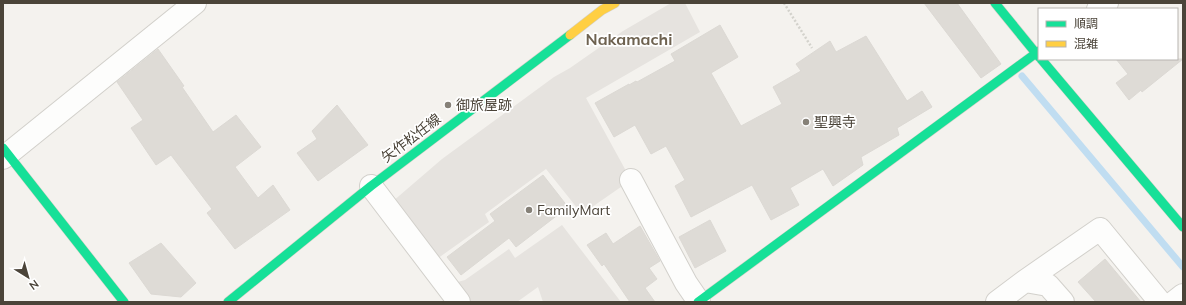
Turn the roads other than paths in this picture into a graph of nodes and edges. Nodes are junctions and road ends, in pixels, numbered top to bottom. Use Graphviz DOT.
graph roads {
  1 [pos="195,3"];
  2 [pos="995,3"];
  3 [pos="604,5"];
  4 [pos="1038,54"];
  5 [pos="1038,56"];
  6 [pos="1043,60"];
  7 [pos="5,154"];
  8 [pos="631,180"];
  9 [pos="371,186"];
  10 [pos="1183,227"];
  11 [pos="1025,281"];
  12 [pos="1183,295"];
  13 [pos="124,302"];
  14 [pos="228,302"];
  15 [pos="459,302"];
  16 [pos="698,302"];
  17 [pos="997,302"];
  18 [pos="1063,302"];
  19 [pos="1160,302"];
  20 [pos="1174,302"];
  1 -- 7 [label="street"];
  2 -- 4 [label="street"];
  3 -- 9 [label="street, 矢作松任線"];
  5 -- 16 [label="street"];
  6 -- 10 [label="street"];
  7 -- 13 [label="street"];
  8 -- 16 [label="street"];
  9 -- 14 [label="street, 矢作松任線"];
  9 -- 15 [label="street"];
  11 -- 17 [label="street"];
  11 -- 18 [label="street"];
  11 -- 19 [label="street"];
  12 -- 20 [label="street"];
}
